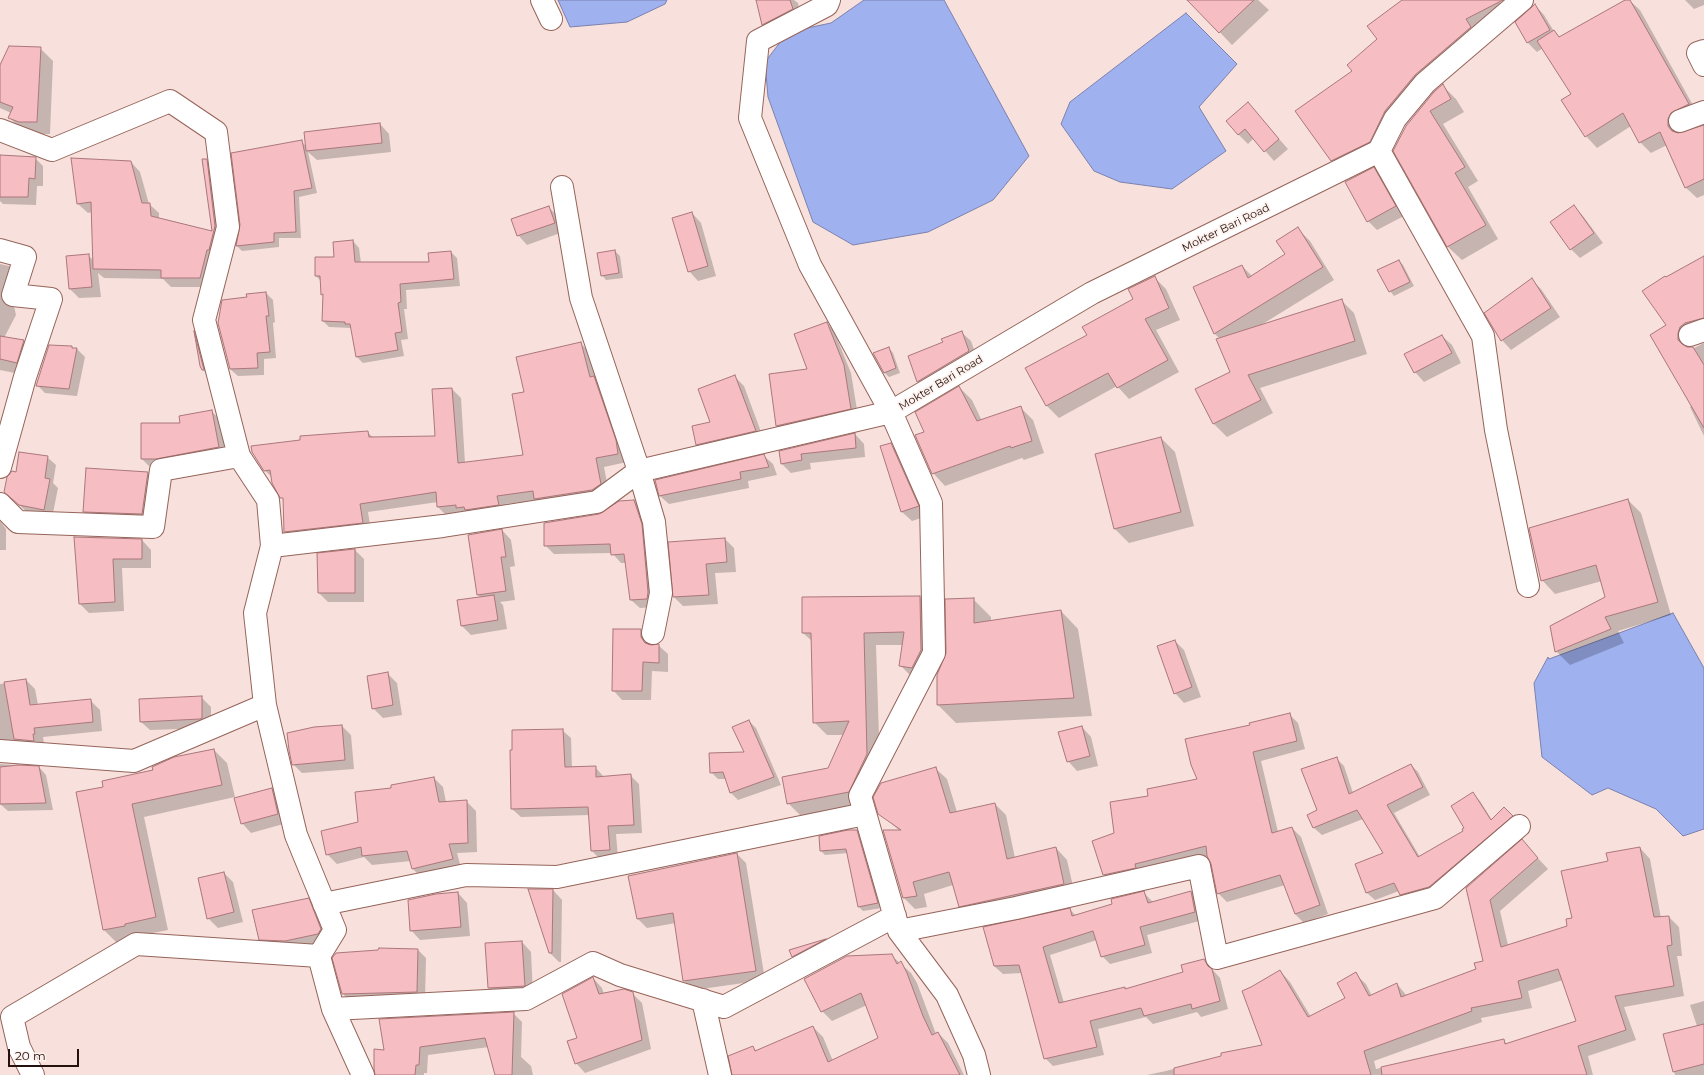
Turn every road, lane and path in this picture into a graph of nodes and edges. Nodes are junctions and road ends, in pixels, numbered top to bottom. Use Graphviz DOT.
graph roads {
  1 [pos="829,0"];
  2 [pos="1522,0"];
  3 [pos="1704,51"];
  4 [pos="1704,65"];
  5 [pos="1704,112"];
  6 [pos="1680,121"];
  7 [pos="0,130"];
  8 [pos="1380,151"];
  9 [pos="562,187"];
  10 [pos="0,250"];
  11 [pos="891,412"];
  12 [pos="239,456"];
  13 [pos="0,467"];
  14 [pos="639,470"];
  15 [pos="0,504"];
  16 [pos="272,546"];
  17 [pos="1528,586"];
  18 [pos="653,633"];
  19 [pos="265,705"];
  20 [pos="0,751"];
  21 [pos="865,814"];
  22 [pos="1519,826"];
  23 [pos="324,904"];
  24 [pos="897,924"];
  25 [pos="319,956"];
  26 [pos="703,1000"];
  27 [pos="333,1009"];
  28 [pos="33,1075"];
  29 [pos="363,1075"];
  30 [pos="720,1075"];
  31 [pos="979,1075"];
  1 -- 11 [label="street"];
  2 -- 8 [label="street"];
  3 -- 4 [label="street"];
  5 -- 6 [label="street"];
  7 -- 12 [label="street"];
  8 -- 11 [label="street, Mokter Bari Road"];
  8 -- 17 [label="street"];
  9 -- 14 [label="street"];
  10 -- 13 [label="street"];
  11 -- 14 [label="street, Mokter Bari Road"];
  11 -- 21 [label="street"];
  12 -- 15 [label="street"];
  12 -- 16 [label="street"];
  14 -- 16 [label="street"];
  14 -- 18 [label="street"];
  16 -- 19 [label="street"];
  19 -- 20 [label="street"];
  19 -- 23 [label="street"];
  21 -- 23 [label="street"];
  21 -- 24 [label="street"];
  22 -- 24 [label="street"];
  23 -- 25 [label="street"];
  24 -- 26 [label="street"];
  24 -- 31 [label="street"];
  25 -- 27 [label="street"];
  25 -- 28 [label="street"];
  26 -- 27 [label="street"];
  26 -- 30 [label="street"];
  27 -- 29 [label="street"];
}
